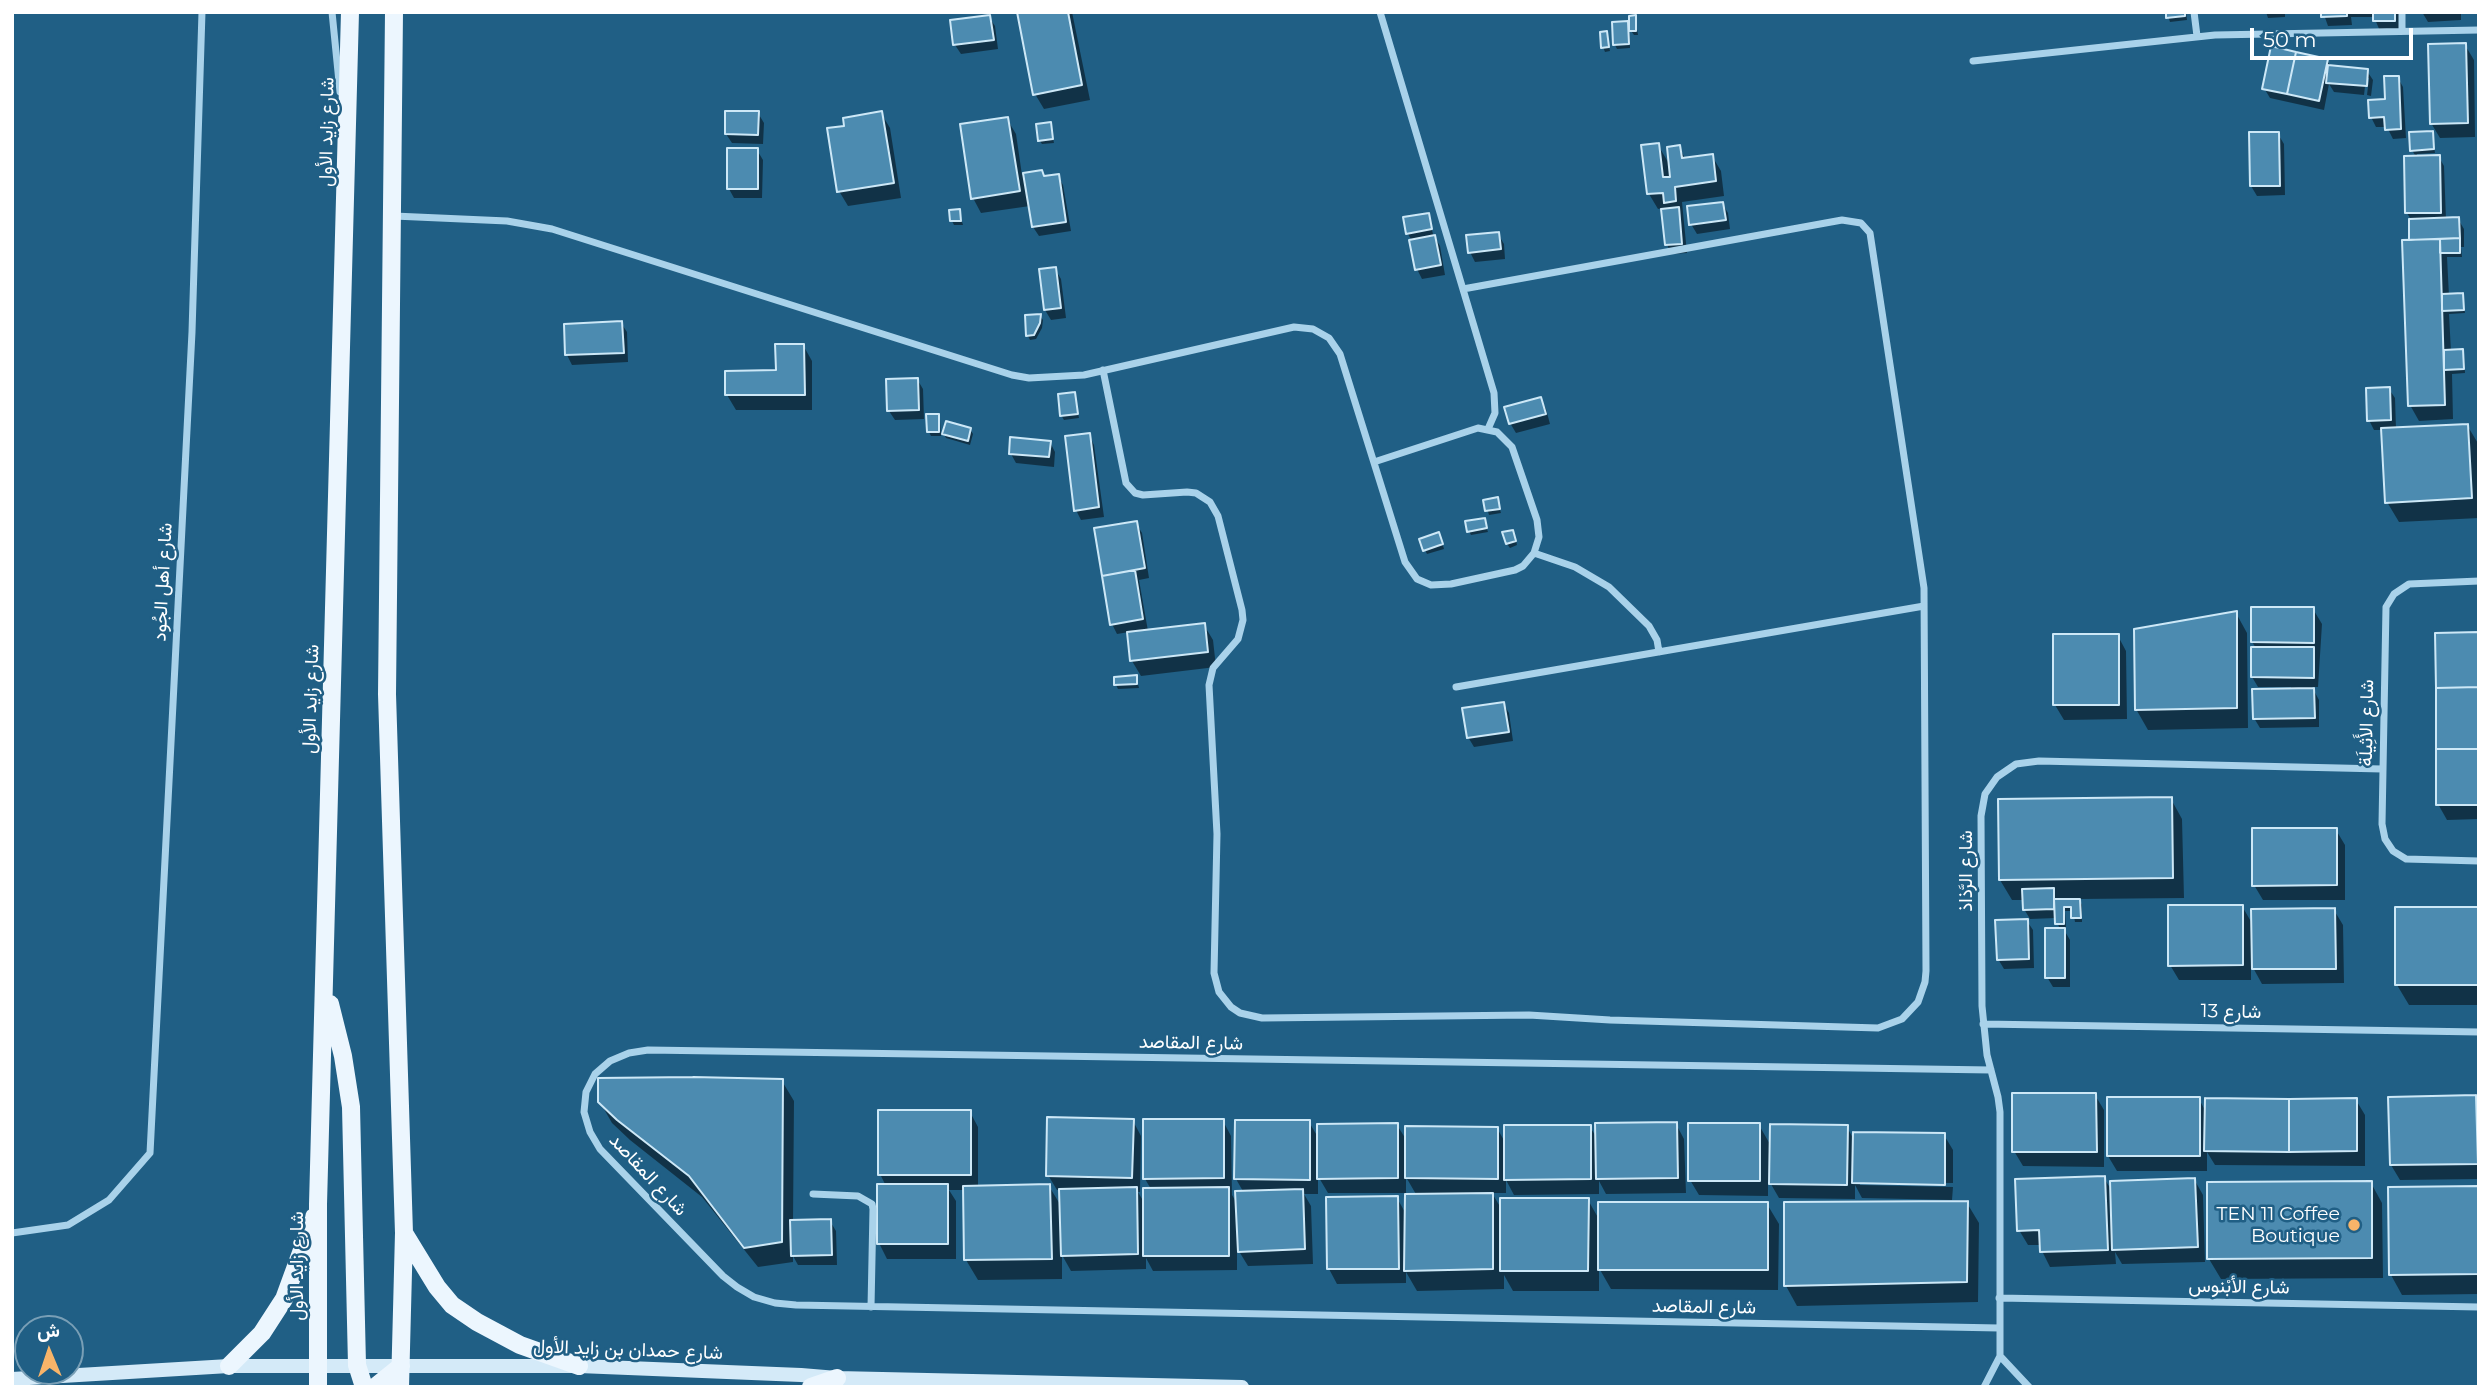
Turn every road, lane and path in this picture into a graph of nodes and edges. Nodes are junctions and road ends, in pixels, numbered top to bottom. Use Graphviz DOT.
graph roads {
  1 [pos="202,12"];
  2 [pos="332,12"];
  3 [pos="350,12"];
  4 [pos="394,12"];
  5 [pos="1380,12"];
  6 [pos="2194,12"];
  7 [pos="2402,12"];
  8 [pos="2479,30"];
  9 [pos="2402,31"];
  10 [pos="2197,36"];
  11 [pos="1973,61"];
  12 [pos="348,134"];
  13 [pos="393,216"];
  14 [pos="1463,289"];
  15 [pos="1103,370"];
  16 [pos="1488,429"];
  17 [pos="1374,462"];
  18 [pos="1534,553"];
  19 [pos="2479,581"];
  20 [pos="1924,606"];
  21 [pos="1659,652"];
  22 [pos="1456,687"];
  23 [pos="2382,769"];
  24 [pos="2479,861"];
  25 [pos="324,983"];
  26 [pos="1983,1024"];
  27 [pos="2479,1032"];
  28 [pos="1991,1070"];
  29 [pos="813,1194"];
  30 [pos="318,1204"];
  31 [pos="12,1233"];
  32 [pos="404,1233"];
  33 [pos="1999,1298"];
  34 [pos="871,1307"];
  35 [pos="2479,1307"];
  36 [pos="2000,1328"];
  37 [pos="2000,1356"];
  38 [pos="317,1365"];
  39 [pos="357,1365"];
  40 [pos="229,1366"];
  41 [pos="401,1366"];
  42 [pos="579,1366"];
  43 [pos="836,1378"];
  44 [pos="12,1379"];
  45 [pos="318,1387"];
  46 [pos="331,1387"];
  47 [pos="364,1387"];
  48 [pos="375,1387"];
  49 [pos="400,1387"];
  50 [pos="811,1387"];
  51 [pos="1242,1387"];
  52 [pos="1984,1387"];
  53 [pos="2029,1387"];
  1 -- 31 [label="street, شارع أهل الجُود"];
  2 -- 12 [label="street"];
  3 -- 12 [label="main road, شارع زايد الأول"];
  4 -- 13 [label="main road"];
  5 -- 14 [label="street"];
  6 -- 10 [label="street"];
  7 -- 9 [label="street"];
  8 -- 9 [label="street"];
  9 -- 10 [label="street"];
  10 -- 11 [label="street"];
  12 -- 25 [label="main road, شارع زايد الأول"];
  13 -- 15 [label="street"];
  13 -- 32 [label="main road"];
  14 -- 16 [label="street"];
  14 -- 20 [label="street"];
  15 -- 17 [label="street"];
  15 -- 20 [label="street"];
  16 -- 17 [label="street"];
  16 -- 18 [label="street"];
  17 -- 18 [label="street"];
  18 -- 21 [label="street"];
  19 -- 23 [label="street, شارع الأَثِيلَة"];
  20 -- 21 [label="street"];
  21 -- 22 [label="street"];
  23 -- 24 [label="street, شارع الأَثِيلَة"];
  23 -- 26 [label="street, شارع الرَّذاذ"];
  25 -- 30 [label="main road, شارع زايد الأول"];
  25 -- 39 [label="main road"];
  26 -- 27 [label="street, شارع 13"];
  26 -- 28 [label="street, شارع الرَّذاذ"];
  28 -- 33 [label="street, شارع الرَّذاذ"];
  28 -- 34 [label="street, شارع المقاصد"];
  29 -- 34 [label="street"];
  30 -- 38 [label="main road, شارع زايد الأول"];
  30 -- 40 [label="main road"];
  32 -- 41 [label="main road"];
  32 -- 42 [label="main road"];
  33 -- 35 [label="street, شارع الأبْنوس"];
  33 -- 36 [label="street, شارع الرَّذاذ"];
  34 -- 36 [label="street, شارع المقاصد"];
  36 -- 37 [label="street, شارع الرَّذاذ"];
  37 -- 52 [label="street, شارع الرَّذاذ"];
  37 -- 53 [label="street"];
  38 -- 39 [label="main road, شارع حمدان بن زايد الأول"];
  38 -- 40 [label="main road, شارع حمدان بن زايد الأول"];
  38 -- 45 [label="main road, شارع زايد الأول"];
  38 -- 46 [label="main road"];
  39 -- 41 [label="main road, شارع حمدان بن زايد الأول"];
  39 -- 47 [label="main road"];
  40 -- 44 [label="main road, شارع حمدان بن زايد الأول"];
  41 -- 42 [label="main road, شارع حمدان بن زايد الأول"];
  41 -- 48 [label="main road"];
  41 -- 49 [label="main road"];
  42 -- 43 [label="main road, شارع حمدان بن زايد الأول"];
  43 -- 50 [label="main road"];
  43 -- 51 [label="main road, شارع حمدان بن زايد الأول"];
}
